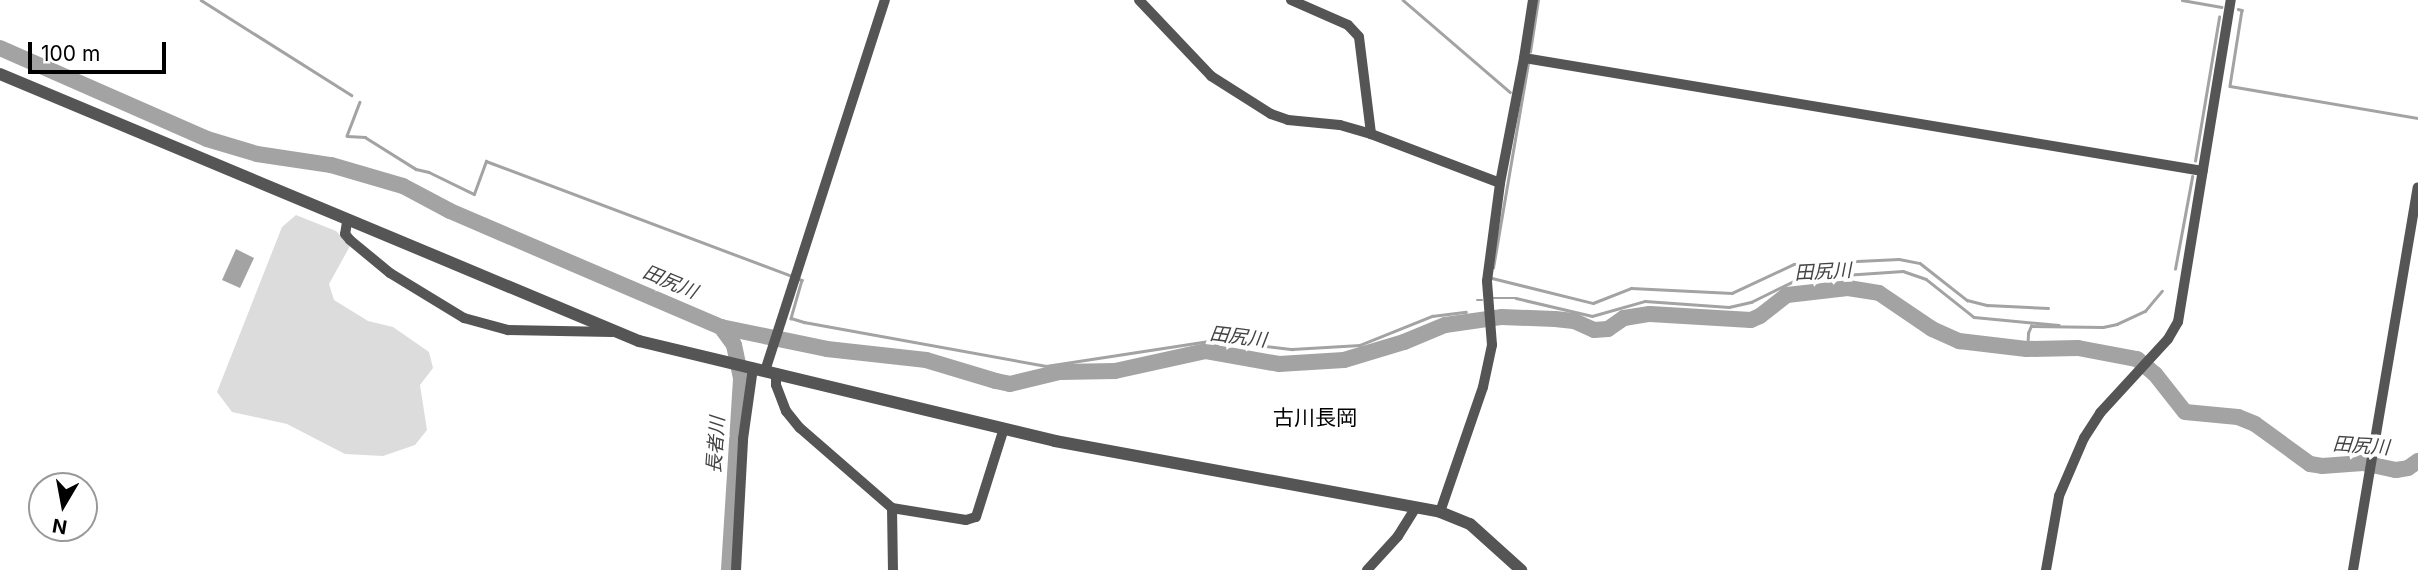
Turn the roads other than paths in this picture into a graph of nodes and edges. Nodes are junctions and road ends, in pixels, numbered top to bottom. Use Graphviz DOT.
graph roads {
  1 [pos="886,0"];
  2 [pos="1139,0"];
  3 [pos="1292,0"];
  4 [pos="1534,0"];
  5 [pos="2231,0"];
  6 [pos="1524,58"];
  7 [pos="0,74"];
  8 [pos="1371,134"];
  9 [pos="2203,171"];
  10 [pos="1500,183"];
  11 [pos="2418,187"];
  12 [pos="347,222"];
  13 [pos="612,332"];
  14 [pos="760,370"];
  15 [pos="1004,428"];
  16 [pos="1416,507"];
  17 [pos="892,508"];
  18 [pos="1440,512"];
  19 [pos="736,570"];
  20 [pos="893,570"];
  21 [pos="1367,570"];
  22 [pos="1521,570"];
  23 [pos="2046,570"];
  24 [pos="2353,570"];
  1 -- 14 [label="street"];
  2 -- 8 [label="street"];
  3 -- 8 [label="street"];
  4 -- 6 [label="street"];
  5 -- 9 [label="street"];
  6 -- 9 [label="street"];
  6 -- 10 [label="street"];
  7 -- 12 [label="street"];
  8 -- 10 [label="street"];
  9 -- 23 [label="street"];
  10 -- 18 [label="street"];
  11 -- 24 [label="street"];
  12 -- 13 [label="street"];
  12 -- 13 [label="street"];
  13 -- 14 [label="street"];
  14 -- 15 [label="street"];
  14 -- 17 [label="street"];
  14 -- 19 [label="street"];
  15 -- 16 [label="street"];
  15 -- 17 [label="street"];
  16 -- 18 [label="street"];
  16 -- 21 [label="street"];
  17 -- 20 [label="street"];
  18 -- 22 [label="street"];
}
